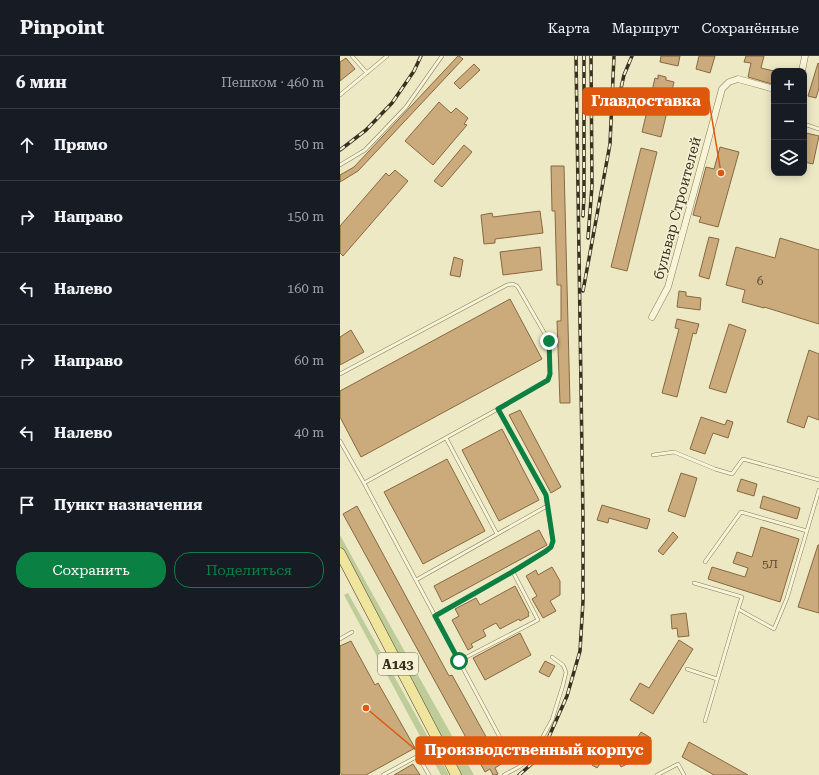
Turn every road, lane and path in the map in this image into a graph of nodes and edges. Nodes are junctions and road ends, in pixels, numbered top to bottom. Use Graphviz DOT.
graph roads {
  1 [pos="352,56"];
  2 [pos="387,56"];
  3 [pos="442,56"];
  4 [pos="805,56"];
  5 [pos="803,68"];
  6 [pos="367,73"];
  7 [pos="771,88"];
  8 [pos="340,95"];
  9 [pos="807,125"];
  10 [pos="819,129"];
  11 [pos="340,165"];
  12 [pos="652,316"];
  13 [pos="340,374"];
  14 [pos="498,409"];
  15 [pos="446,438"];
  16 [pos="340,441"];
  17 [pos="653,455"];
  18 [pos="819,480"];
  19 [pos="364,483"];
  20 [pos="819,490"];
  21 [pos="548,506"];
  22 [pos="807,531"];
  23 [pos="498,534"];
  24 [pos="340,553"];
  25 [pos="705,562"];
  26 [pos="512,572"];
  27 [pos="416,580"];
  28 [pos="694,583"];
  29 [pos="738,609"];
  30 [pos="435,616"];
  31 [pos="352,632"];
  32 [pos="340,639"];
  33 [pos="552,657"];
  34 [pos="459,661"];
  35 [pos="687,669"];
  36 [pos="718,679"];
  37 [pos="705,721"];
  38 [pos="511,758"];
  39 [pos="383,775"];
  40 [pos="428,775"];
  41 [pos="456,775"];
  42 [pos="504,775"];
  43 [pos="657,775"];
  44 [pos="684,775"];
  1 -- 6 [label="lane"];
  2 -- 6 [label="lane"];
  3 -- 11 [label="lane"];
  4 -- 5 [label="street"];
  6 -- 8 [label="lane"];
  7 -- 12 [label="street, бульвар Строителей"];
  9 -- 10 [label="lane"];
  13 -- 14 [label="lane"];
  14 -- 15 [label="lane"];
  14 -- 21 [label="lane"];
  15 -- 19 [label="lane"];
  15 -- 23 [label="lane"];
  16 -- 19 [label="lane"];
  17 -- 18 [label="lane"];
  19 -- 27 [label="lane"];
  20 -- 22 [label="lane"];
  21 -- 23 [label="lane"];
  21 -- 26 [label="lane"];
  22 -- 25 [label="lane"];
  22 -- 29 [label="lane"];
  23 -- 27 [label="lane"];
  24 -- 41 [label="main road, А143"];
  26 -- 30 [label="lane"];
  26 -- 34 [label="lane"];
  27 -- 30 [label="lane"];
  28 -- 29 [label="lane"];
  29 -- 36 [label="lane"];
  30 -- 34 [label="lane"];
  31 -- 32 [label="lane"];
  33 -- 42 [label="lane"];
  34 -- 38 [label="lane"];
  35 -- 36 [label="lane"];
  36 -- 37 [label="lane"];
  39 -- 40 [label="lane"];
  43 -- 44 [label="lane"];
}
